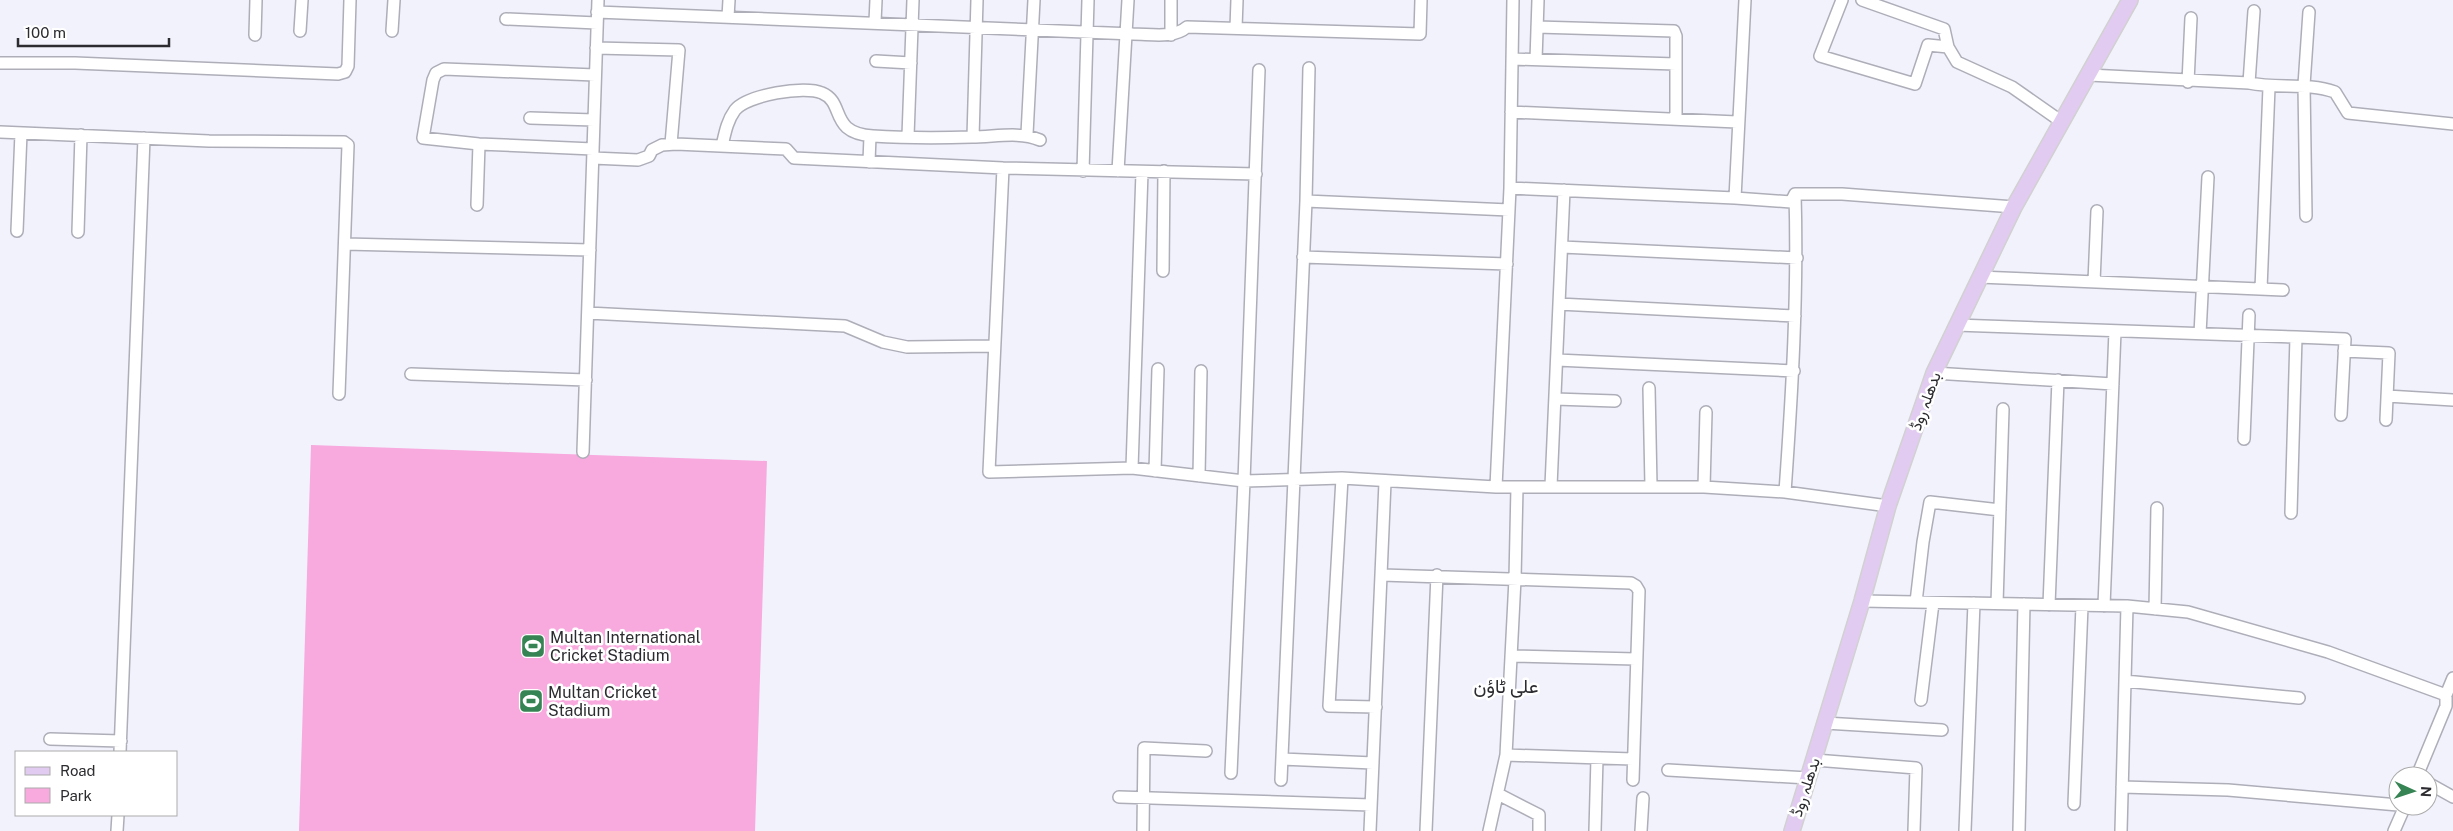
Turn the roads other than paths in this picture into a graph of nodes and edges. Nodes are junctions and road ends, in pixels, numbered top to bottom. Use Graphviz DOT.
graph roads {
  1 [pos="256,0"];
  2 [pos="302,0"];
  3 [pos="350,0"];
  4 [pos="394,0"];
  5 [pos="598,0"];
  6 [pos="729,0"];
  7 [pos="876,0"];
  8 [pos="913,0"];
  9 [pos="977,0"];
  10 [pos="1034,0"];
  11 [pos="1088,0"];
  12 [pos="1128,0"];
  13 [pos="1171,0"];
  14 [pos="1237,0"];
  15 [pos="1421,0"];
  16 [pos="1513,0"];
  17 [pos="1538,0"];
  18 [pos="1745,0"];
  19 [pos="1842,0"];
  20 [pos="1862,0"];
  21 [pos="2130,0"];
  22 [pos="2254,11"];
  23 [pos="2308,12"];
  24 [pos="597,17"];
  25 [pos="728,17"];
  26 [pos="2191,18"];
  27 [pos="506,19"];
  28 [pos="876,22"];
  29 [pos="912,24"];
  30 [pos="976,26"];
  31 [pos="1537,27"];
  32 [pos="1033,28"];
  33 [pos="1236,28"];
  34 [pos="300,31"];
  35 [pos="392,31"];
  36 [pos="1087,31"];
  37 [pos="1127,33"];
  38 [pos="1171,34"];
  39 [pos="255,35"];
  40 [pos="1948,47"];
  41 [pos="596,48"];
  42 [pos="1512,59"];
  43 [pos="1536,60"];
  44 [pos="876,61"];
  45 [pos="0,63"];
  46 [pos="911,63"];
  47 [pos="1676,64"];
  48 [pos="1309,68"];
  49 [pos="1259,70"];
  50 [pos="595,75"];
  51 [pos="2089,76"];
  52 [pos="2188,82"];
  53 [pos="2249,83"];
  54 [pos="2304,85"];
  55 [pos="2269,87"];
  56 [pos="1511,112"];
  57 [pos="530,118"];
  58 [pos="1676,119"];
  59 [pos="594,120"];
  60 [pos="1737,122"];
  61 [pos="2062,122"];
  62 [pos="2453,124"];
  63 [pos="0,132"];
  64 [pos="21,133"];
  65 [pos="1027,134"];
  66 [pos="81,135"];
  67 [pos="870,136"];
  68 [pos="908,136"];
  69 [pos="973,137"];
  70 [pos="144,138"];
  71 [pos="1040,140"];
  72 [pos="479,144"];
  73 [pos="671,144"];
  74 [pos="722,146"];
  75 [pos="593,154"];
  76 [pos="869,162"];
  77 [pos="1003,168"];
  78 [pos="1083,171"];
  79 [pos="1118,171"];
  80 [pos="1164,171"];
  81 [pos="1142,172"];
  82 [pos="1256,174"];
  83 [pos="2208,177"];
  84 [pos="1510,188"];
  85 [pos="1564,190"];
  86 [pos="1795,194"];
  87 [pos="1735,198"];
  88 [pos="1306,201"];
  89 [pos="477,205"];
  90 [pos="2014,207"];
  91 [pos="1509,210"];
  92 [pos="2097,211"];
  93 [pos="2306,216"];
  94 [pos="17,231"];
  95 [pos="78,232"];
  96 [pos="345,244"];
  97 [pos="1562,247"];
  98 [pos="590,250"];
  99 [pos="1303,256"];
  100 [pos="1797,258"];
  101 [pos="1507,264"];
  102 [pos="1163,271"];
  103 [pos="1979,277"];
  104 [pos="2094,282"];
  105 [pos="2202,288"];
  106 [pos="2261,289"];
  107 [pos="2283,290"];
  108 [pos="1559,304"];
  109 [pos="588,313"];
  110 [pos="2250,315"];
  111 [pos="1795,316"];
  112 [pos="1956,325"];
  113 [pos="2115,331"];
  114 [pos="2200,334"];
  115 [pos="2249,335"];
  116 [pos="2296,336"];
  117 [pos="994,346"];
  118 [pos="2344,351"];
  119 [pos="1557,360"];
  120 [pos="1158,369"];
  121 [pos="1794,370"];
  122 [pos="1201,371"];
  123 [pos="1934,372"];
  124 [pos="411,374"];
  125 [pos="586,380"];
  126 [pos="2058,380"];
  127 [pos="2113,384"];
  128 [pos="1650,388"];
  129 [pos="339,394"];
  130 [pos="2387,396"];
  131 [pos="1555,399"];
  132 [pos="1615,400"];
  133 [pos="2453,400"];
  134 [pos="2003,409"];
  135 [pos="1706,412"];
  136 [pos="2341,415"];
  137 [pos="2386,420"];
  138 [pos="2244,439"];
  139 [pos="584,452"];
  140 [pos="1132,468"];
  141 [pos="1155,471"];
  142 [pos="1198,476"];
  143 [pos="1342,478"];
  144 [pos="1295,480"];
  145 [pos="1244,481"];
  146 [pos="1385,482"];
  147 [pos="1517,486"];
  148 [pos="1551,486"];
  149 [pos="1650,486"];
  150 [pos="1496,487"];
  151 [pos="1704,487"];
  152 [pos="1785,492"];
  153 [pos="1888,506"];
  154 [pos="2157,508"];
  155 [pos="2000,510"];
  156 [pos="2291,514"];
  157 [pos="1382,575"];
  158 [pos="1437,575"];
  159 [pos="1515,579"];
  160 [pos="1862,601"];
  161 [pos="1916,602"];
  162 [pos="1933,602"];
  163 [pos="1974,603"];
  164 [pos="1997,604"];
  165 [pos="2024,604"];
  166 [pos="2049,605"];
  167 [pos="2082,606"];
  168 [pos="2104,606"];
  169 [pos="2127,606"];
  170 [pos="2155,609"];
  171 [pos="1511,656"];
  172 [pos="1636,659"];
  173 [pos="2453,678"];
  174 [pos="2125,681"];
  175 [pos="2446,695"];
  176 [pos="2300,698"];
  177 [pos="1921,700"];
  178 [pos="1376,707"];
  179 [pos="1825,723"];
  180 [pos="1942,730"];
  181 [pos="50,739"];
  182 [pos="120,747"];
  183 [pos="1206,751"];
  184 [pos="1506,755"];
  185 [pos="1597,758"];
  186 [pos="1282,759"];
  187 [pos="1633,759"];
  188 [pos="1815,760"];
  189 [pos="1373,763"];
  190 [pos="2421,766"];
  191 [pos="1668,770"];
  192 [pos="1231,773"];
  193 [pos="1808,778"];
  194 [pos="1281,780"];
  195 [pos="1633,780"];
  196 [pos="2122,787"];
  197 [pos="2438,789"];
  198 [pos="1498,794"];
  199 [pos="1119,797"];
  200 [pos="2453,797"];
  201 [pos="1143,798"];
  202 [pos="1643,798"];
  203 [pos="2074,804"];
  204 [pos="2388,804"];
  205 [pos="1371,805"];
  206 [pos="118,816"];
  207 [pos="2401,816"];
  208 [pos="117,831"];
  209 [pos="1143,831"];
  210 [pos="1370,831"];
  211 [pos="1426,831"];
  212 [pos="1488,831"];
  213 [pos="1539,831"];
  214 [pos="1595,831"];
  215 [pos="1641,831"];
  216 [pos="1792,831"];
  217 [pos="1914,831"];
  218 [pos="1965,831"];
  219 [pos="2019,831"];
  220 [pos="2121,831"];
  221 [pos="2394,831"];
  1 -- 39 [label="street"];
  2 -- 34 [label="street"];
  3 -- 45 [label="street"];
  4 -- 35 [label="street"];
  5 -- 24 [label="street"];
  6 -- 25 [label="street"];
  7 -- 28 [label="street"];
  8 -- 29 [label="street"];
  9 -- 30 [label="street"];
  10 -- 32 [label="street"];
  11 -- 36 [label="street"];
  12 -- 37 [label="street"];
  13 -- 38 [label="street"];
  14 -- 33 [label="street"];
  15 -- 33 [label="street"];
  16 -- 42 [label="street"];
  17 -- 31 [label="street"];
  18 -- 60 [label="street"];
  19 -- 40 [label="street"];
  20 -- 40 [label="street"];
  21 -- 51 [label="main road, بدھلہ روڈ"];
  22 -- 53 [label="street"];
  23 -- 54 [label="street"];
  24 -- 25 [label="street"];
  24 -- 27 [label="street"];
  24 -- 41 [label="street"];
  25 -- 28 [label="street"];
  26 -- 52 [label="street"];
  28 -- 29 [label="street"];
  29 -- 30 [label="street"];
  29 -- 46 [label="street"];
  30 -- 32 [label="street"];
  30 -- 69 [label="street"];
  31 -- 43 [label="street"];
  31 -- 47 [label="street"];
  32 -- 36 [label="street"];
  32 -- 65 [label="street"];
  33 -- 38 [label="street"];
  36 -- 37 [label="street"];
  36 -- 78 [label="street"];
  37 -- 38 [label="street"];
  37 -- 79 [label="street"];
  40 -- 61 [label="street"];
  41 -- 50 [label="street"];
  41 -- 73 [label="street"];
  42 -- 43 [label="street"];
  42 -- 56 [label="street"];
  43 -- 47 [label="street"];
  44 -- 46 [label="street"];
  46 -- 68 [label="street"];
  47 -- 58 [label="street"];
  48 -- 88 [label="street"];
  49 -- 82 [label="street"];
  50 -- 59 [label="street"];
  50 -- 72 [label="street"];
  51 -- 52 [label="street"];
  51 -- 61 [label="main road, بدھلہ روڈ"];
  52 -- 53 [label="street"];
  53 -- 55 [label="street"];
  54 -- 55 [label="street"];
  54 -- 62 [label="street"];
  54 -- 93 [label="street"];
  55 -- 106 [label="street"];
  56 -- 58 [label="street"];
  56 -- 84 [label="street"];
  57 -- 59 [label="street"];
  58 -- 60 [label="street"];
  59 -- 75 [label="street"];
  60 -- 87 [label="street"];
  61 -- 90 [label="main road, بدھلہ روڈ"];
  63 -- 64 [label="street"];
  64 -- 66 [label="street"];
  64 -- 94 [label="street"];
  65 -- 69 [label="street"];
  65 -- 71 [label="street"];
  66 -- 70 [label="street"];
  66 -- 95 [label="street"];
  67 -- 68 [label="street"];
  67 -- 74 [label="street"];
  67 -- 76 [label="street"];
  68 -- 69 [label="street"];
  70 -- 96 [label="street"];
  70 -- 182 [label="street"];
  72 -- 75 [label="street"];
  72 -- 89 [label="street"];
  73 -- 74 [label="street"];
  73 -- 75 [label="street"];
  74 -- 76 [label="street"];
  75 -- 98 [label="street"];
  76 -- 77 [label="street"];
  77 -- 78 [label="street"];
  77 -- 117 [label="street"];
  78 -- 79 [label="street"];
  79 -- 81 [label="street"];
  80 -- 81 [label="street"];
  80 -- 82 [label="street"];
  80 -- 102 [label="street"];
  81 -- 140 [label="street"];
  82 -- 145 [label="street"];
  83 -- 105 [label="street"];
  84 -- 85 [label="street"];
  84 -- 91 [label="street"];
  85 -- 87 [label="street"];
  85 -- 97 [label="street"];
  86 -- 87 [label="street"];
  86 -- 90 [label="street"];
  86 -- 100 [label="street"];
  88 -- 91 [label="street"];
  88 -- 99 [label="street"];
  90 -- 103 [label="main road, بدھلہ روڈ"];
  91 -- 101 [label="street"];
  92 -- 104 [label="street"];
  96 -- 98 [label="street"];
  96 -- 129 [label="street"];
  97 -- 100 [label="street"];
  97 -- 108 [label="street"];
  98 -- 109 [label="street"];
  99 -- 101 [label="street"];
  99 -- 144 [label="street"];
  100 -- 111 [label="street"];
  101 -- 150 [label="street"];
  103 -- 104 [label="street"];
  103 -- 112 [label="main road, بدھلہ روڈ"];
  104 -- 105 [label="street"];
  105 -- 106 [label="street"];
  105 -- 114 [label="street"];
  106 -- 107 [label="street"];
  108 -- 111 [label="street"];
  108 -- 119 [label="street"];
  109 -- 117 [label="street"];
  109 -- 125 [label="street"];
  110 -- 115 [label="street"];
  111 -- 121 [label="street"];
  112 -- 113 [label="street"];
  112 -- 123 [label="main road, بدھلہ روڈ"];
  113 -- 114 [label="street"];
  113 -- 127 [label="street"];
  114 -- 115 [label="street"];
  115 -- 116 [label="street"];
  115 -- 138 [label="street"];
  116 -- 118 [label="street"];
  116 -- 156 [label="street"];
  117 -- 140 [label="street"];
  118 -- 130 [label="street"];
  118 -- 136 [label="street"];
  119 -- 121 [label="street"];
  119 -- 131 [label="street"];
  120 -- 141 [label="street"];
  121 -- 152 [label="street"];
  122 -- 142 [label="street"];
  123 -- 126 [label="street"];
  123 -- 153 [label="main road, بدھلہ روڈ"];
  124 -- 125 [label="street"];
  125 -- 139 [label="street"];
  126 -- 127 [label="street"];
  126 -- 166 [label="street"];
  127 -- 168 [label="street"];
  128 -- 149 [label="street"];
  130 -- 133 [label="street"];
  130 -- 137 [label="street"];
  131 -- 132 [label="street"];
  131 -- 148 [label="street"];
  134 -- 155 [label="street"];
  135 -- 151 [label="street"];
  140 -- 141 [label="street"];
  141 -- 142 [label="street"];
  142 -- 145 [label="street"];
  143 -- 144 [label="street"];
  143 -- 146 [label="street"];
  143 -- 178 [label="street"];
  144 -- 145 [label="street"];
  144 -- 186 [label="street"];
  145 -- 192 [label="street"];
  146 -- 150 [label="street"];
  146 -- 157 [label="street"];
  147 -- 148 [label="street"];
  147 -- 150 [label="street"];
  147 -- 159 [label="street"];
  148 -- 149 [label="street"];
  149 -- 151 [label="street"];
  151 -- 152 [label="street"];
  152 -- 153 [label="street"];
  153 -- 160 [label="main road, بدھلہ روڈ"];
  154 -- 170 [label="street"];
  155 -- 161 [label="street"];
  155 -- 164 [label="street"];
  157 -- 158 [label="street"];
  157 -- 178 [label="street"];
  158 -- 159 [label="street"];
  158 -- 211 [label="street"];
  159 -- 171 [label="street"];
  159 -- 172 [label="street"];
  160 -- 161 [label="street"];
  160 -- 179 [label="main road, بدھلہ روڈ"];
  161 -- 162 [label="street"];
  162 -- 163 [label="street"];
  162 -- 177 [label="street"];
  163 -- 164 [label="street"];
  163 -- 218 [label="street"];
  164 -- 165 [label="street"];
  165 -- 166 [label="street"];
  165 -- 219 [label="street"];
  166 -- 167 [label="street"];
  167 -- 168 [label="street"];
  167 -- 203 [label="street"];
  168 -- 169 [label="street"];
  169 -- 170 [label="street"];
  169 -- 174 [label="street"];
  170 -- 175 [label="street"];
  171 -- 172 [label="street"];
  171 -- 184 [label="street"];
  172 -- 187 [label="street"];
  173 -- 175 [label="street"];
  174 -- 176 [label="street"];
  174 -- 196 [label="street"];
  175 -- 190 [label="street"];
  178 -- 189 [label="street"];
  179 -- 180 [label="street"];
  179 -- 188 [label="main road, بدھلہ روڈ"];
  181 -- 182 [label="street"];
  183 -- 201 [label="street"];
  184 -- 185 [label="street"];
  184 -- 198 [label="street"];
  185 -- 187 [label="street"];
  185 -- 214 [label="street"];
  186 -- 189 [label="street"];
  186 -- 194 [label="street"];
  187 -- 195 [label="street"];
  188 -- 193 [label="main road, بدھلہ روڈ"];
  188 -- 217 [label="street"];
  189 -- 205 [label="street"];
  191 -- 193 [label="street"];
  193 -- 216 [label="main road, بدھلہ روڈ"];
  196 -- 204 [label="street"];
  196 -- 220 [label="street"];
  197 -- 200 [label="street"];
  198 -- 212 [label="street"];
  198 -- 213 [label="street"];
  199 -- 201 [label="street"];
  201 -- 205 [label="street"];
  201 -- 209 [label="street"];
  202 -- 215 [label="street"];
  205 -- 210 [label="street"];
  206 -- 208 [label="street"];
  207 -- 221 [label="street"];
}
